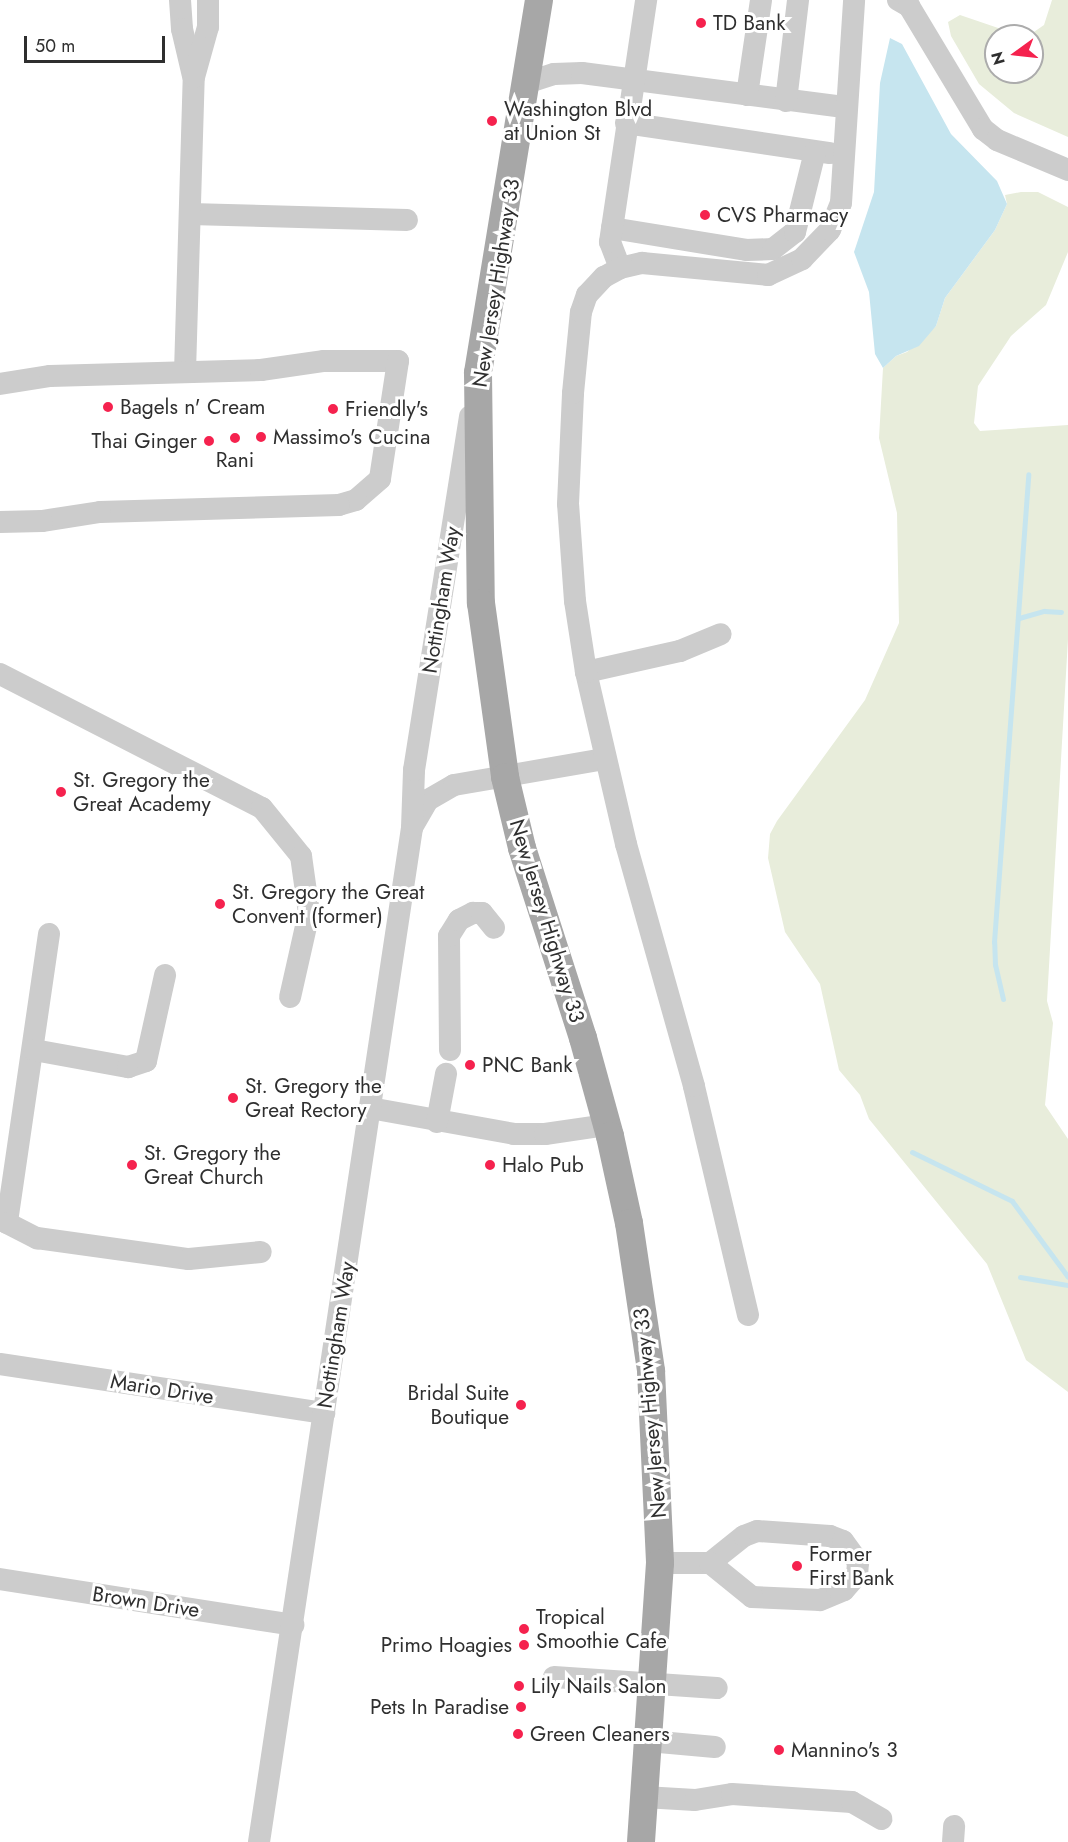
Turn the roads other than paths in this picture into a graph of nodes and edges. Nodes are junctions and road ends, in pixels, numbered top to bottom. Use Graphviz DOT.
graph roads {
  1 [pos="180,0"];
  2 [pos="208,0"];
  3 [pos="539,0"];
  4 [pos="646,0"];
  5 [pos="761,0"];
  6 [pos="798,0"];
  7 [pos="854,0"];
  8 [pos="898,0"];
  9 [pos="194,77"];
  10 [pos="633,79"];
  11 [pos="529,82"];
  12 [pos="747,95"];
  13 [pos="786,101"];
  14 [pos="844,107"];
  15 [pos="627,123"];
  16 [pos="815,152"];
  17 [pos="843,154"];
  18 [pos="1068,170"];
  19 [pos="190,214"];
  20 [pos="407,220"];
  21 [pos="612,228"];
  22 [pos="620,268"];
  23 [pos="185,372"];
  24 [pos="478,373"];
  25 [pos="0,384"];
  26 [pos="0,522"];
  27 [pos="721,634"];
  28 [pos="586,672"];
  29 [pos="0,674"];
  30 [pos="605,759"];
  31 [pos="505,777"];
  32 [pos="412,828"];
  33 [pos="494,928"];
  34 [pos="49,934"];
  35 [pos="165,975"];
  36 [pos="290,997"];
  37 [pos="34,1050"];
  38 [pos="450,1050"];
  39 [pos="446,1074"];
  40 [pos="370,1108"];
  41 [pos="437,1122"];
  42 [pos="607,1125"];
  43 [pos="261,1252"];
  44 [pos="748,1315"];
  45 [pos="0,1364"];
  46 [pos="324,1413"];
  47 [pos="660,1563"];
  48 [pos="710,1563"];
  49 [pos="0,1579"];
  50 [pos="293,1625"];
  51 [pos="554,1677"];
  52 [pos="652,1683"];
  53 [pos="717,1688"];
  54 [pos="648,1741"];
  55 [pos="715,1747"];
  56 [pos="644,1797"];
  57 [pos="882,1819"];
  58 [pos="259,1842"];
  59 [pos="641,1842"];
  1 -- 9 [label="street"];
  2 -- 9 [label="street"];
  3 -- 11 [label="main road, New Jersey Highway 33"];
  4 -- 10 [label="street"];
  5 -- 12 [label="street"];
  6 -- 13 [label="street"];
  7 -- 14 [label="street"];
  8 -- 18 [label="street"];
  9 -- 19 [label="street"];
  10 -- 11 [label="street"];
  10 -- 12 [label="street"];
  10 -- 15 [label="street"];
  11 -- 24 [label="main road, New Jersey Highway 33"];
  12 -- 13 [label="street"];
  13 -- 14 [label="street"];
  14 -- 17 [label="street"];
  15 -- 16 [label="street"];
  15 -- 21 [label="street"];
  16 -- 17 [label="street"];
  16 -- 21 [label="street"];
  17 -- 22 [label="street"];
  19 -- 20 [label="street"];
  19 -- 23 [label="street"];
  21 -- 22 [label="street"];
  22 -- 28 [label="street"];
  23 -- 25 [label="street"];
  23 -- 26 [label="street"];
  24 -- 31 [label="main road, New Jersey Highway 33"];
  24 -- 32 [label="street, Nottingham Way"];
  27 -- 28 [label="street"];
  28 -- 30 [label="street"];
  29 -- 36 [label="street"];
  30 -- 31 [label="street, Nottingham Way"];
  30 -- 44 [label="street"];
  31 -- 32 [label="street, Nottingham Way"];
  31 -- 42 [label="main road, New Jersey Highway 33"];
  32 -- 40 [label="street, Nottingham Way"];
  33 -- 38 [label="street"];
  34 -- 37 [label="street"];
  35 -- 37 [label="street"];
  37 -- 43 [label="street"];
  39 -- 41 [label="street"];
  40 -- 41 [label="street"];
  40 -- 46 [label="street, Nottingham Way"];
  41 -- 42 [label="street"];
  42 -- 47 [label="main road, New Jersey Highway 33"];
  45 -- 46 [label="street, Mario Drive"];
  46 -- 50 [label="street, Nottingham Way"];
  47 -- 48 [label="street"];
  47 -- 52 [label="main road, New Jersey Highway 33"];
  48 -- 48 [label="street"];
  49 -- 50 [label="street, Brown Drive"];
  50 -- 58 [label="street, Nottingham Way"];
  51 -- 52 [label="street"];
  52 -- 53 [label="street"];
  52 -- 54 [label="main road, New Jersey Highway 33"];
  54 -- 55 [label="street"];
  54 -- 56 [label="main road, New Jersey Highway 33"];
  56 -- 57 [label="street"];
  56 -- 59 [label="main road, New Jersey Highway 33"];
}
